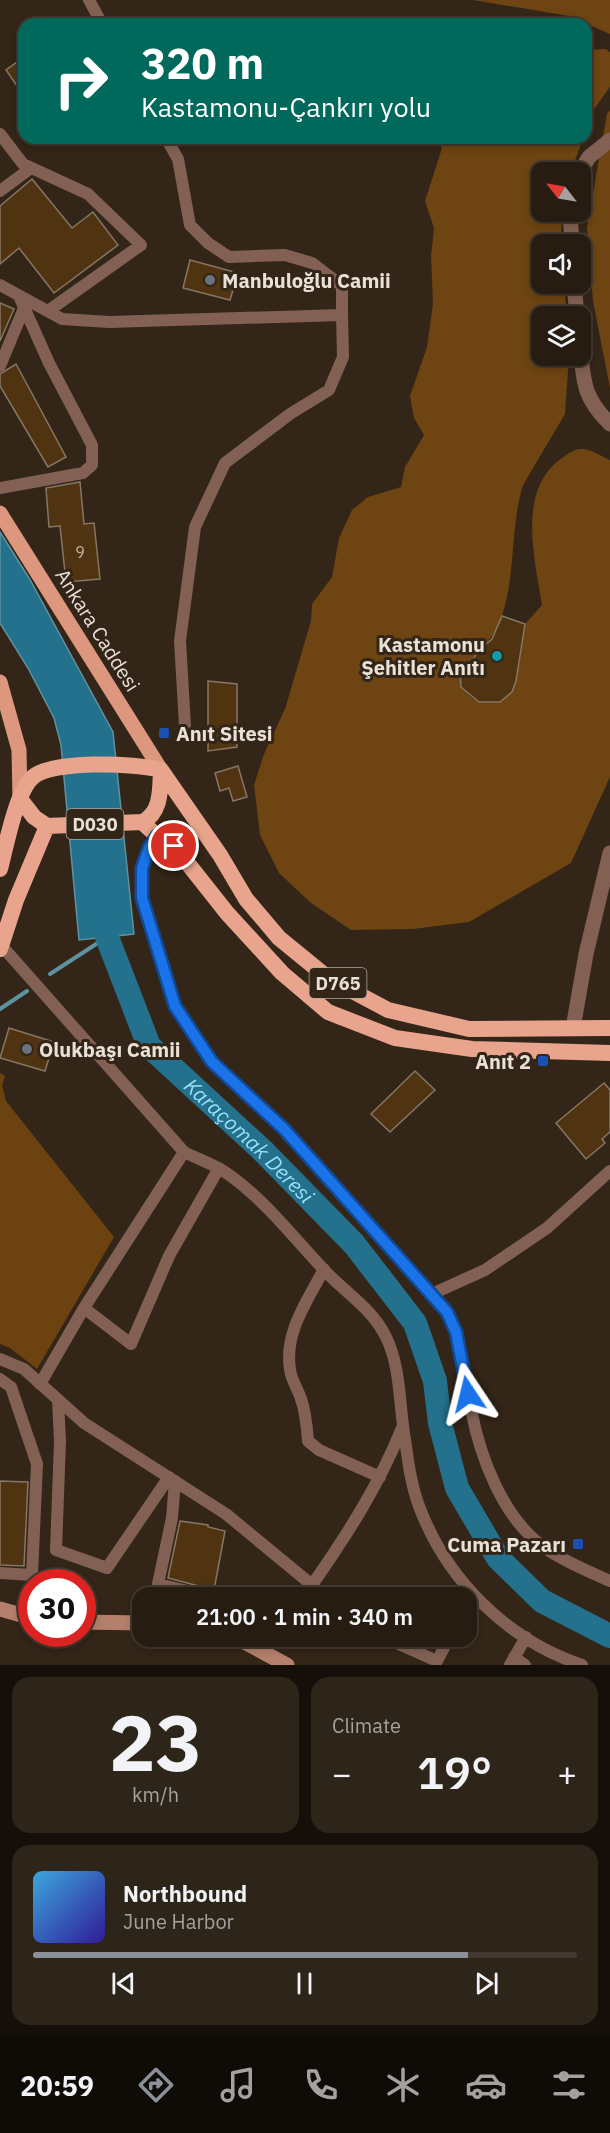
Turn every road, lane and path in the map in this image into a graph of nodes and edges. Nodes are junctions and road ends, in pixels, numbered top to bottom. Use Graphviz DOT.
graph roads {
  1 [pos="89,0"];
  2 [pos="99,18"];
  3 [pos="0,134"];
  4 [pos="610,140"];
  5 [pos="169,144"];
  6 [pos="586,162"];
  7 [pos="31,168"];
  8 [pos="0,191"];
  9 [pos="0,285"];
  10 [pos="19,296"];
  11 [pos="24,308"];
  12 [pos="48,311"];
  13 [pos="342,315"];
  14 [pos="0,366"];
  15 [pos="582,366"];
  16 [pos="610,424"];
  17 [pos="0,488"];
  18 [pos="0,513"];
  19 [pos="0,682"];
  20 [pos="185,726"];
  21 [pos="161,770"];
  22 [pos="20,799"];
  23 [pos="142,822"];
  24 [pos="47,826"];
  25 [pos="157,836"];
  26 [pos="610,853"];
  27 [pos="0,869"];
  28 [pos="1,947"];
  29 [pos="573,1028"];
  30 [pos="610,1028"];
  31 [pos="610,1053"];
  32 [pos="184,1152"];
  33 [pos="219,1168"];
  34 [pos="610,1171"];
  35 [pos="324,1269"];
  36 [pos="432,1294"];
  37 [pos="84,1308"];
  38 [pos="0,1359"];
  39 [pos="0,1379"];
  40 [pos="40,1384"];
  41 [pos="58,1400"];
  42 [pos="402,1426"];
  43 [pos="380,1477"];
  44 [pos="172,1479"];
  45 [pos="0,1573"];
  46 [pos="610,1581"];
  47 [pos="312,1585"];
  48 [pos="170,1587"];
  49 [pos="462,1587"];
  50 [pos="477,1605"];
  51 [pos="0,1609"];
  52 [pos="18,1614"];
  53 [pos="96,1622"];
  54 [pos="132,1623"];
  55 [pos="526,1637"];
  56 [pos="253,1647"];
  57 [pos="406,1647"];
  58 [pos="444,1647"];
  59 [pos="512,1661"];
  60 [pos="287,1665"];
  61 [pos="525,1665"];
  62 [pos="582,1665"];
  1 -- 2 [label="street"];
  3 -- 7 [label="street"];
  4 -- 6 [label="street"];
  5 -- 13 [label="street"];
  7 -- 8 [label="street"];
  7 -- 12 [label="street"];
  9 -- 10 [label="street"];
  10 -- 11 [label="street"];
  10 -- 12 [label="street"];
  11 -- 14 [label="street"];
  11 -- 17 [label="street"];
  12 -- 13 [label="street"];
  13 -- 20 [label="street"];
  15 -- 16 [label="street"];
  18 -- 21 [label="main road, Ankara Caddesi"];
  19 -- 22 [label="main road"];
  21 -- 22 [label="highway"];
  21 -- 23 [label="highway, D030"];
  21 -- 29 [label="highway, D765"];
  22 -- 24 [label="highway"];
  22 -- 27 [label="highway"];
  23 -- 24 [label="highway, D030"];
  23 -- 25 [label="highway, D765"];
  24 -- 28 [label="highway, D030"];
  25 -- 31 [label="highway, D765"];
  25 -- 36 [label="street"];
  26 -- 29 [label="street"];
  28 -- 32 [label="street"];
  29 -- 30 [label="highway, D765"];
  32 -- 33 [label="street"];
  32 -- 37 [label="street"];
  33 -- 35 [label="street"];
  33 -- 37 [label="street"];
  34 -- 36 [label="street"];
  35 -- 42 [label="street"];
  35 -- 43 [label="street"];
  36 -- 46 [label="street"];
  37 -- 40 [label="street"];
  38 -- 40 [label="street"];
  39 -- 45 [label="street"];
  40 -- 41 [label="street"];
  41 -- 44 [label="street"];
  41 -- 44 [label="street"];
  42 -- 43 [label="street"];
  42 -- 49 [label="street"];
  43 -- 47 [label="street"];
  44 -- 47 [label="street"];
  44 -- 48 [label="street"];
  50 -- 55 [label="street"];
  51 -- 52 [label="main road"];
  53 -- 54 [label="main road"];
  55 -- 59 [label="street"];
  55 -- 62 [label="street"];
  56 -- 60 [label="main road"];
  57 -- 58 [label="street"];
  59 -- 61 [label="street"];
}
